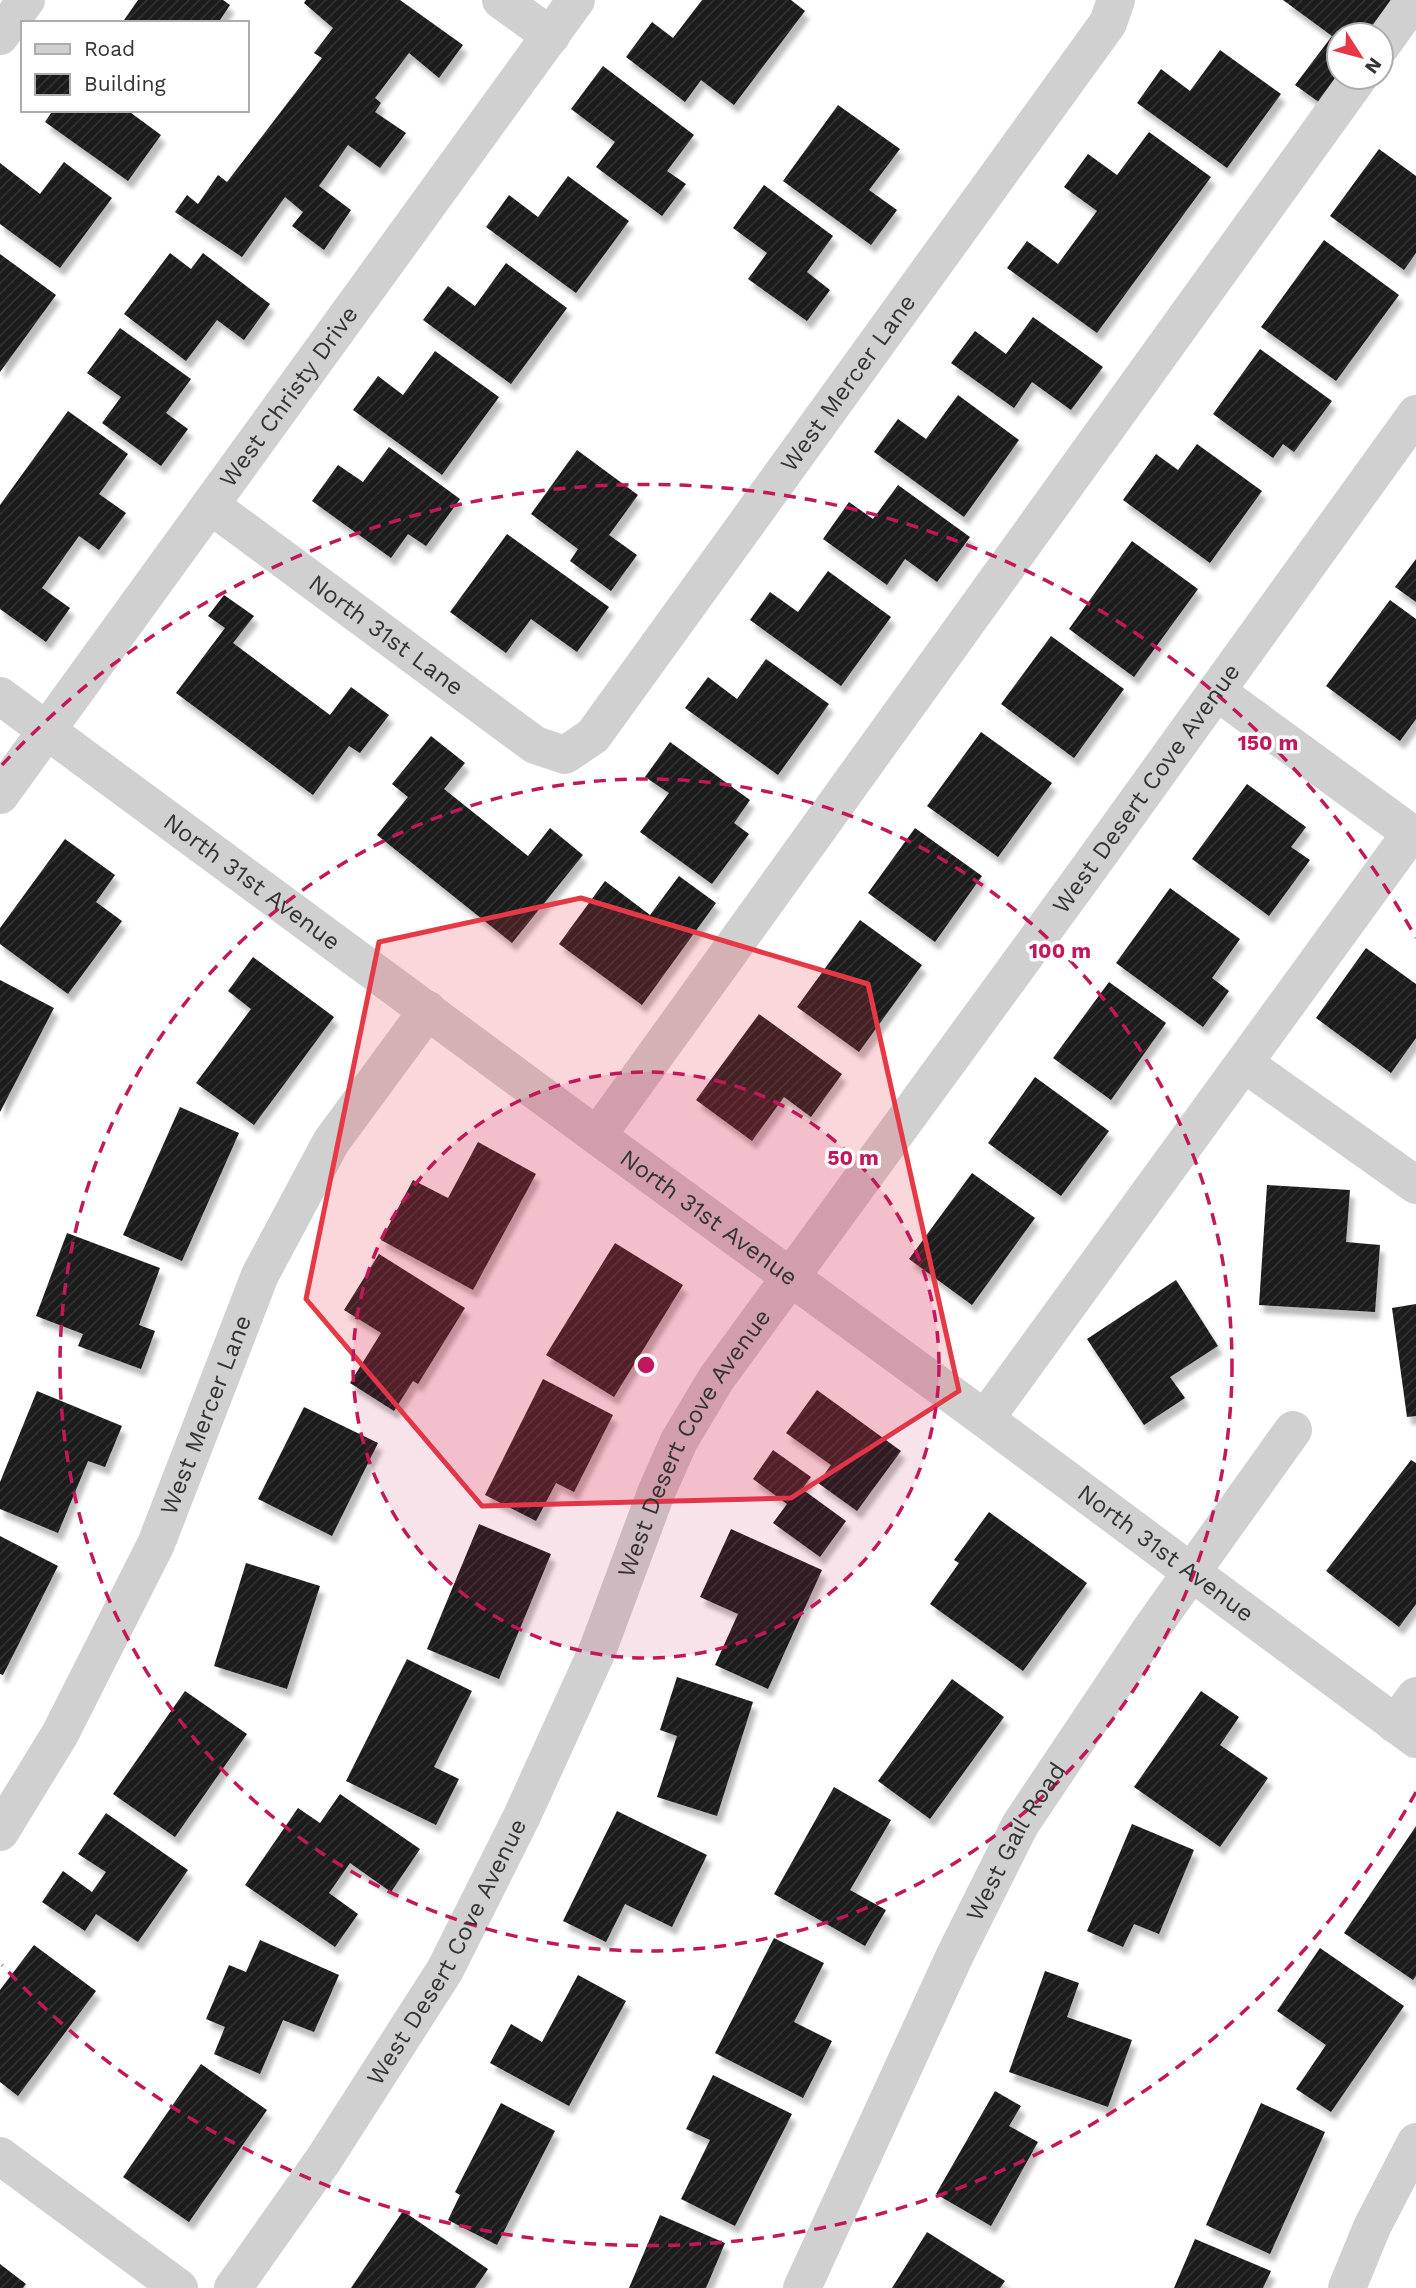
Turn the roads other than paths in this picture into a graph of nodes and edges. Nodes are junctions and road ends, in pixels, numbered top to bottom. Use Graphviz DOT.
graph roads {
  1 [pos="26,0"];
  2 [pos="501,0"];
  3 [pos="576,0"];
  4 [pos="1116,0"];
  5 [pos="1414,0"];
  6 [pos="1395,26"];
  7 [pos="0,36"];
  8 [pos="551,36"];
  9 [pos="1349,91"];
  10 [pos="1416,414"];
  11 [pos="210,505"];
  12 [pos="1216,691"];
  13 [pos="0,696"];
  14 [pos="47,731"];
  15 [pos="565,755"];
  16 [pos="0,795"];
  17 [pos="1414,835"];
  18 [pos="428,1010"];
  19 [pos="1245,1064"];
  20 [pos="597,1136"];
  21 [pos="1416,1185"];
  22 [pos="790,1276"];
  23 [pos="985,1419"];
  24 [pos="1293,1430"];
  25 [pos="1192,1573"];
  26 [pos="1409,1720"];
  27 [pos="0,1832"];
  28 [pos="1416,2142"];
  29 [pos="0,2156"];
  30 [pos="179,2288"];
  31 [pos="233,2288"];
  32 [pos="802,2288"];
  33 [pos="1347,2288"];
  1 -- 7 [label="street"];
  2 -- 8 [label="street"];
  3 -- 8 [label="street, West Christy Drive"];
  4 -- 15 [label="street, West Mercer Lane"];
  5 -- 6 [label="street"];
  8 -- 11 [label="street, West Christy Drive"];
  9 -- 20 [label="street"];
  10 -- 12 [label="street, West Desert Cove Avenue"];
  11 -- 14 [label="street, West Christy Drive"];
  11 -- 15 [label="street, North 31st Lane"];
  12 -- 17 [label="street"];
  12 -- 22 [label="street, West Desert Cove Avenue"];
  13 -- 14 [label="street, North 31st Avenue"];
  14 -- 16 [label="street, West Christy Drive"];
  14 -- 18 [label="street, North 31st Avenue"];
  17 -- 19 [label="street"];
  18 -- 20 [label="street, North 31st Avenue"];
  18 -- 27 [label="street, West Mercer Lane"];
  19 -- 21 [label="street"];
  19 -- 23 [label="street"];
  20 -- 22 [label="street, North 31st Avenue"];
  22 -- 23 [label="street, North 31st Avenue"];
  22 -- 31 [label="street, West Desert Cove Avenue"];
  23 -- 25 [label="street, North 31st Avenue"];
  24 -- 25 [label="street, West Gail Road"];
  25 -- 26 [label="street, North 31st Avenue"];
  25 -- 32 [label="street, West Gail Road"];
  28 -- 33 [label="street"];
  29 -- 30 [label="street"];
}
